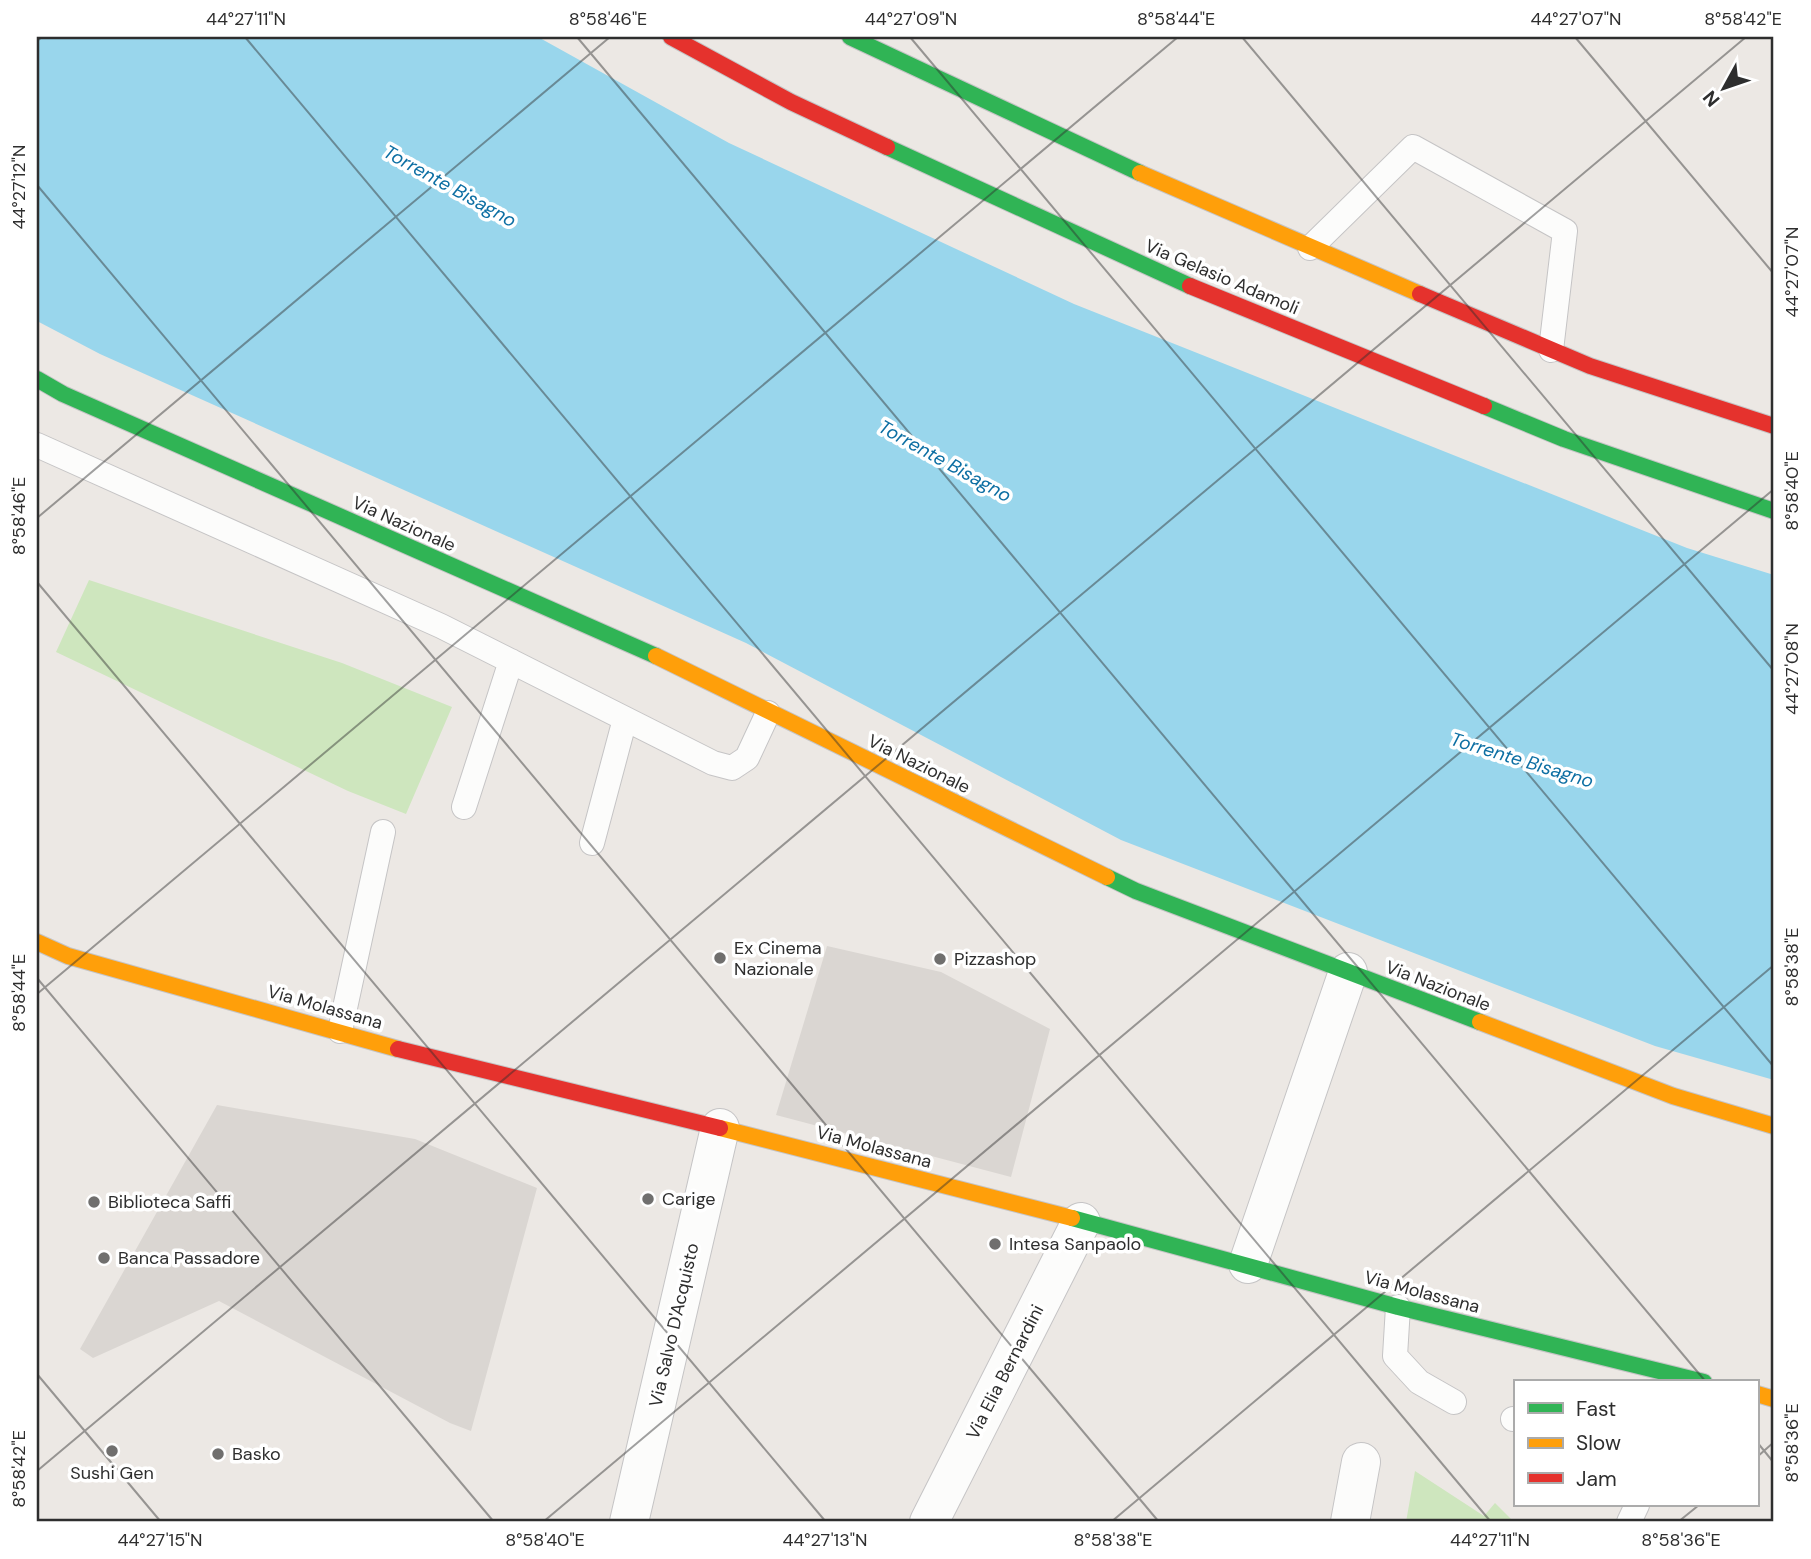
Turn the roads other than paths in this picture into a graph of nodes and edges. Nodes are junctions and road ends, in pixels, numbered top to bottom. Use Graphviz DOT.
graph roads {
  1 [pos="671,37"];
  2 [pos="850,37"];
  3 [pos="1310,248"];
  4 [pos="1551,350"];
  5 [pos="37,369"];
  6 [pos="37,379"];
  7 [pos="63,394"];
  8 [pos="1774,426"];
  9 [pos="37,445"];
  10 [pos="1774,511"];
  11 [pos="511,661"];
  12 [pos="768,713"];
  13 [pos="625,719"];
  14 [pos="464,807"];
  15 [pos="383,832"];
  16 [pos="592,843"];
  17 [pos="37,942"];
  18 [pos="1348,972"];
  19 [pos="340,1031"];
  20 [pos="1774,1126"];
  21 [pos="720,1129"];
  22 [pos="1081,1222"];
  23 [pos="1248,1264"];
  24 [pos="1398,1307"];
  25 [pos="1608,1371"];
  26 [pos="1686,1380"];
  27 [pos="1454,1402"];
  28 [pos="1361,1462"];
  29 [pos="1637,1506"];
  30 [pos="629,1522"];
  31 [pos="929,1522"];
  32 [pos="1350,1522"];
  33 [pos="1629,1522"];
  1 -- 10 [label="main road, Via Gelasio Adamoli"];
  2 -- 3 [label="main road"];
  3 -- 4 [label="main road"];
  3 -- 4 [label="lane"];
  4 -- 8 [label="main road"];
  5 -- 7 [label="main road, Via Nazionale"];
  6 -- 7 [label="main road, Via Nazionale"];
  7 -- 12 [label="main road, Via Nazionale"];
  9 -- 11 [label="lane"];
  11 -- 13 [label="lane"];
  11 -- 14 [label="lane"];
  12 -- 13 [label="lane"];
  12 -- 18 [label="main road, Via Nazionale"];
  13 -- 16 [label="lane"];
  15 -- 19 [label="lane"];
  17 -- 19 [label="main road, Via Molassana"];
  18 -- 20 [label="main road, Via Nazionale"];
  18 -- 23 [label="street"];
  19 -- 21 [label="main road, Via Molassana"];
  21 -- 22 [label="main road, Via Molassana"];
  21 -- 30 [label="street, Via Salvo D'Acquisto"];
  22 -- 23 [label="main road, Via Molassana"];
  22 -- 31 [label="street, Via Elia Bernardini"];
  23 -- 24 [label="main road, Via Molassana"];
  24 -- 25 [label="main road, Via Molassana"];
  24 -- 27 [label="lane"];
  25 -- 26 [label="main road, Via Molassana"];
  28 -- 32 [label="street"];
  29 -- 33 [label="lane"];
}
